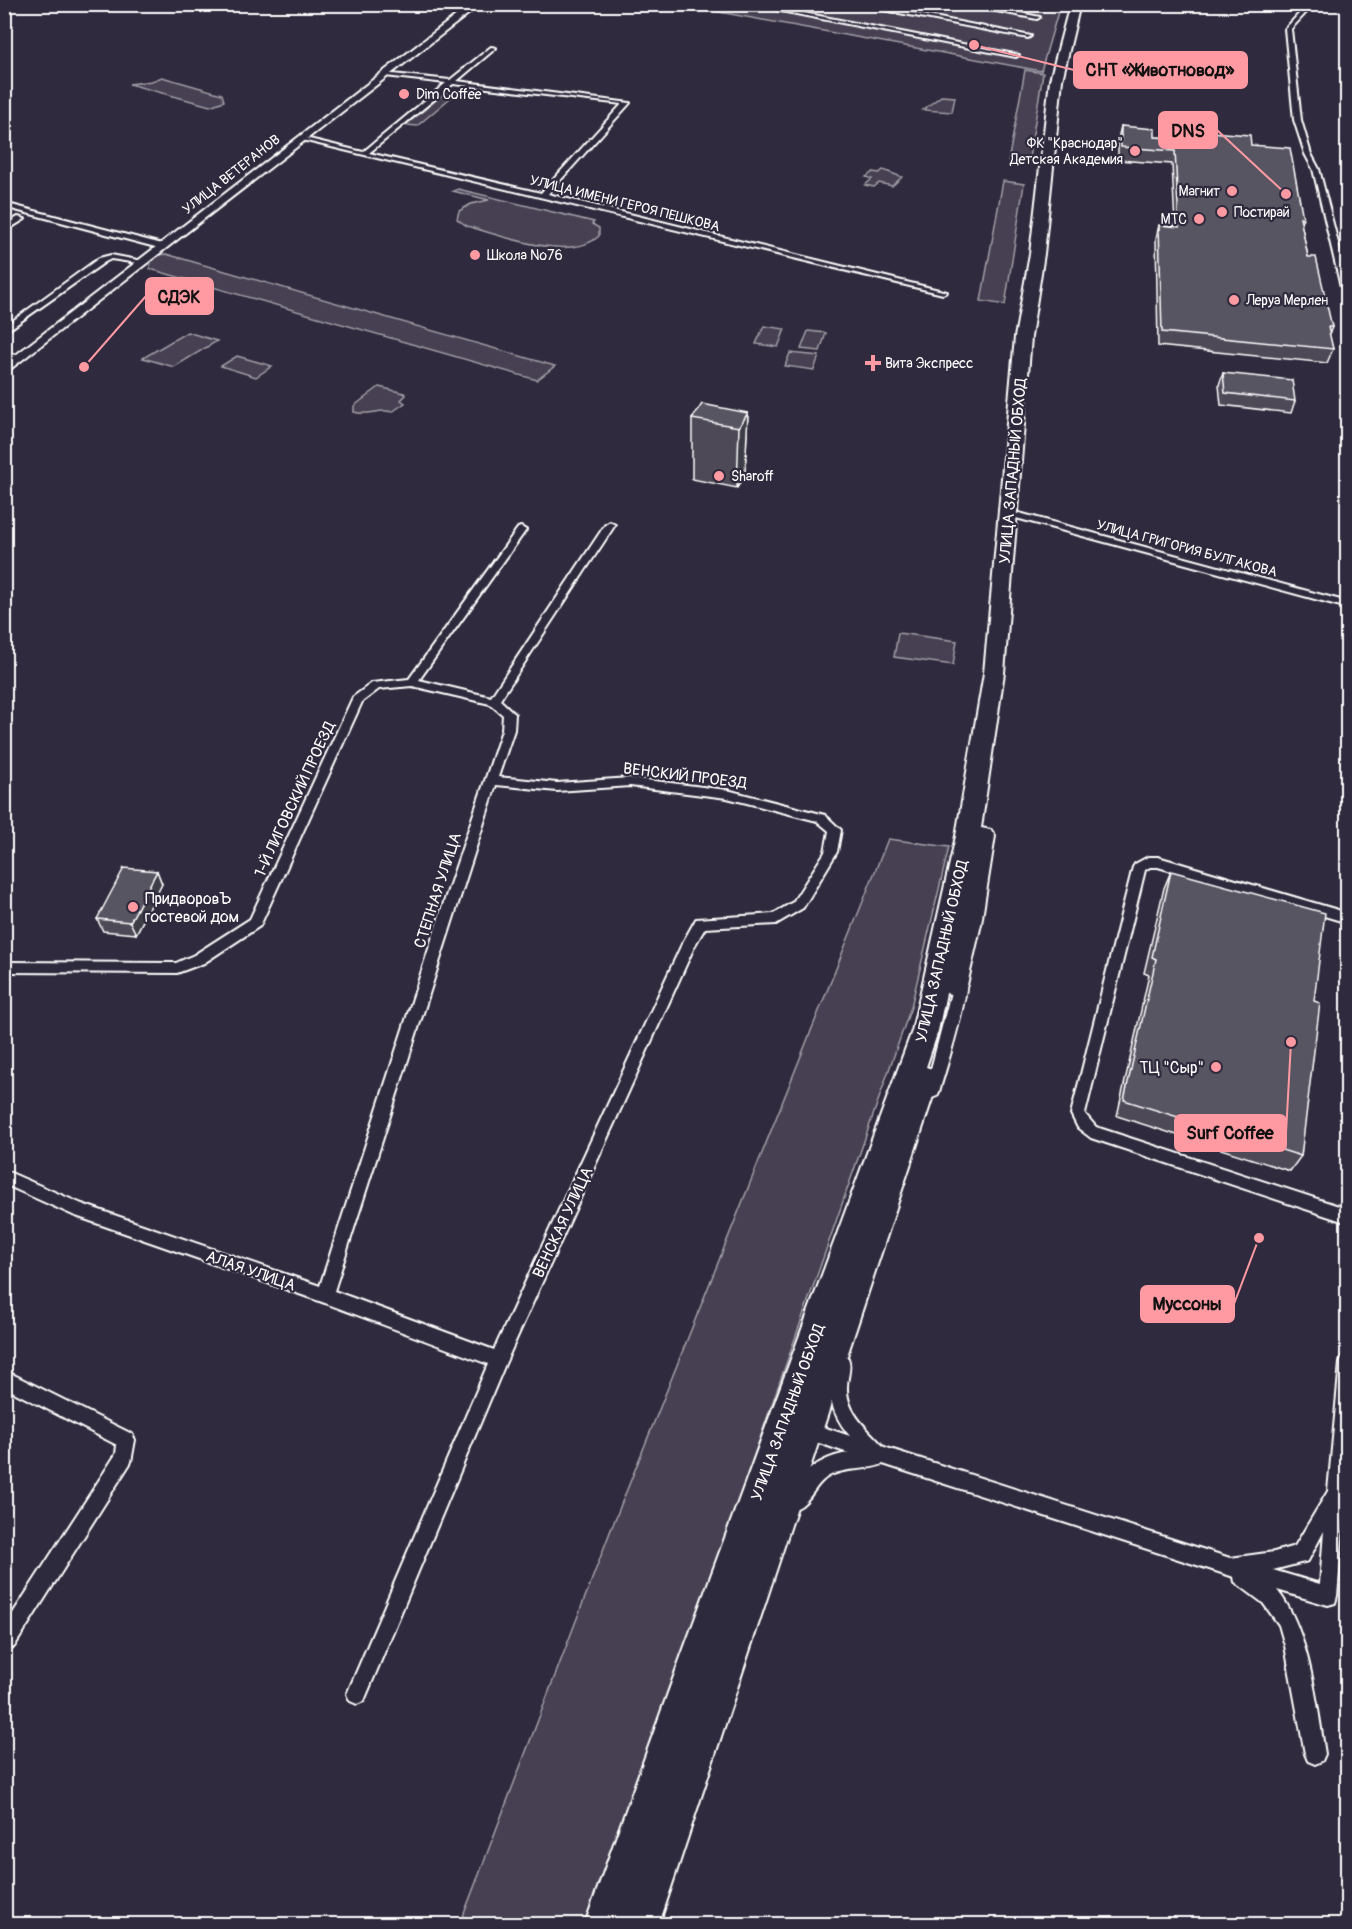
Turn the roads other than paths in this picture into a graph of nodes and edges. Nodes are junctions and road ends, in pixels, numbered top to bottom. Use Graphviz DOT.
graph roads {
  1 [pos="476,4"];
  2 [pos="747,4"];
  3 [pos="799,4"];
  4 [pos="855,4"];
  5 [pos="963,4"];
  6 [pos="1075,4"];
  7 [pos="1080,4"];
  8 [pos="1312,4"];
  9 [pos="786,12"];
  10 [pos="1037,17"];
  11 [pos="1028,36"];
  12 [pos="493,48"];
  13 [pos="1016,55"];
  14 [pos="385,74"];
  15 [pos="451,82"];
  16 [pos="301,139"];
  17 [pos="364,154"];
  18 [pos="543,195"];
  19 [pos="4,205"];
  20 [pos="21,219"];
  21 [pos="4,230"];
  22 [pos="161,246"];
  23 [pos="141,261"];
  24 [pos="943,292"];
  25 [pos="1347,300"];
  26 [pos="4,332"];
  27 [pos="14,357"];
  28 [pos="4,368"];
  29 [pos="1019,516"];
  30 [pos="610,525"];
  31 [pos="521,530"];
  32 [pos="1347,605"];
  33 [pos="412,682"];
  34 [pos="494,700"];
  35 [pos="490,780"];
  36 [pos="835,830"];
  37 [pos="1347,918"];
  38 [pos="969,924"];
  39 [pos="4,967"];
  40 [pos="4,1177"];
  41 [pos="1347,1216"];
  42 [pos="325,1296"];
  43 [pos="498,1360"];
  44 [pos="1347,1366"];
  45 [pos="4,1378"];
  46 [pos="795,1427"];
  47 [pos="881,1456"];
  48 [pos="1337,1490"];
  49 [pos="1227,1566"];
  50 [pos="4,1640"];
  51 [pos="357,1694"];
  52 [pos="1315,1754"];
  53 [pos="605,1924"];
  54 [pos="639,1924"];
  55 [pos="654,1924"];
  1 -- 14 [label="street, УЛИЦА ВЕТЕРАНОВ"];
  1 -- 22 [label="street, УЛИЦА ВЕТЕРАНОВ"];
  2 -- 9 [label="street"];
  3 -- 9 [label="street"];
  4 -- 11 [label="street"];
  5 -- 10 [label="street"];
  6 -- 46 [label="highway, УЛИЦА ЗАПАДНЫЙ ОБХОД"];
  7 -- 29 [label="highway, УЛИЦА ЗАПАДНЫЙ ОБХОД"];
  8 -- 25 [label="street"];
  9 -- 13 [label="street"];
  12 -- 15 [label="street"];
  14 -- 15 [label="street"];
  14 -- 16 [label="street, УЛИЦА ВЕТЕРАНОВ"];
  15 -- 17 [label="street"];
  15 -- 18 [label="street"];
  16 -- 17 [label="street, УЛИЦА ИМЕНИ ГЕРОЯ ПЕШКОВА"];
  16 -- 22 [label="street, УЛИЦА ВЕТЕРАНОВ"];
  17 -- 18 [label="street, УЛИЦА ИМЕНИ ГЕРОЯ ПЕШКОВА"];
  18 -- 24 [label="street, УЛИЦА ИМЕНИ ГЕРОЯ ПЕШКОВА"];
  19 -- 22 [label="street"];
  20 -- 21 [label="street"];
  22 -- 23 [label="street, УЛИЦА ВЕТЕРАНОВ"];
  23 -- 26 [label="street"];
  23 -- 27 [label="street, УЛИЦА ВЕТЕРАНОВ"];
  27 -- 28 [label="street, УЛИЦА ВЕТЕРАНОВ"];
  29 -- 32 [label="street, УЛИЦА ГРИГОРИЯ БУЛГАКОВА"];
  29 -- 38 [label="highway, УЛИЦА ЗАПАДНЫЙ ОБХОД"];
  30 -- 34 [label="street"];
  31 -- 33 [label="street"];
  33 -- 34 [label="street, 1-Й ЛИГОВСКИЙ ПРОЕЗД"];
  33 -- 39 [label="street, 1-Й ЛИГОВСКИЙ ПРОЕЗД"];
  34 -- 35 [label="street, СТЕПНАЯ УЛИЦА"];
  35 -- 36 [label="street, ВЕНСКИЙ ПРОЕЗД"];
  35 -- 42 [label="street, СТЕПНАЯ УЛИЦА"];
  36 -- 43 [label="street, ВЕНСКАЯ УЛИЦА"];
  37 -- 41 [label="street"];
  38 -- 46 [label="highway, УЛИЦА ЗАПАДНЫЙ ОБХОД"];
  38 -- 47 [label="street"];
  40 -- 42 [label="street, АЛАЯ УЛИЦА"];
  42 -- 43 [label="street, АЛАЯ УЛИЦА"];
  43 -- 51 [label="street, ВЕНСКАЯ УЛИЦА"];
  44 -- 48 [label="street"];
  45 -- 50 [label="street"];
  46 -- 47 [label="street"];
  46 -- 53 [label="highway, УЛИЦА ЗАПАДНЫЙ ОБХОД"];
  46 -- 54 [label="highway, УЛИЦА ЗАПАДНЫЙ ОБХОД"];
  47 -- 49 [label="street"];
  47 -- 55 [label="street"];
  48 -- 49 [label="street"];
  48 -- 49 [label="street"];
  49 -- 52 [label="street"];
}
